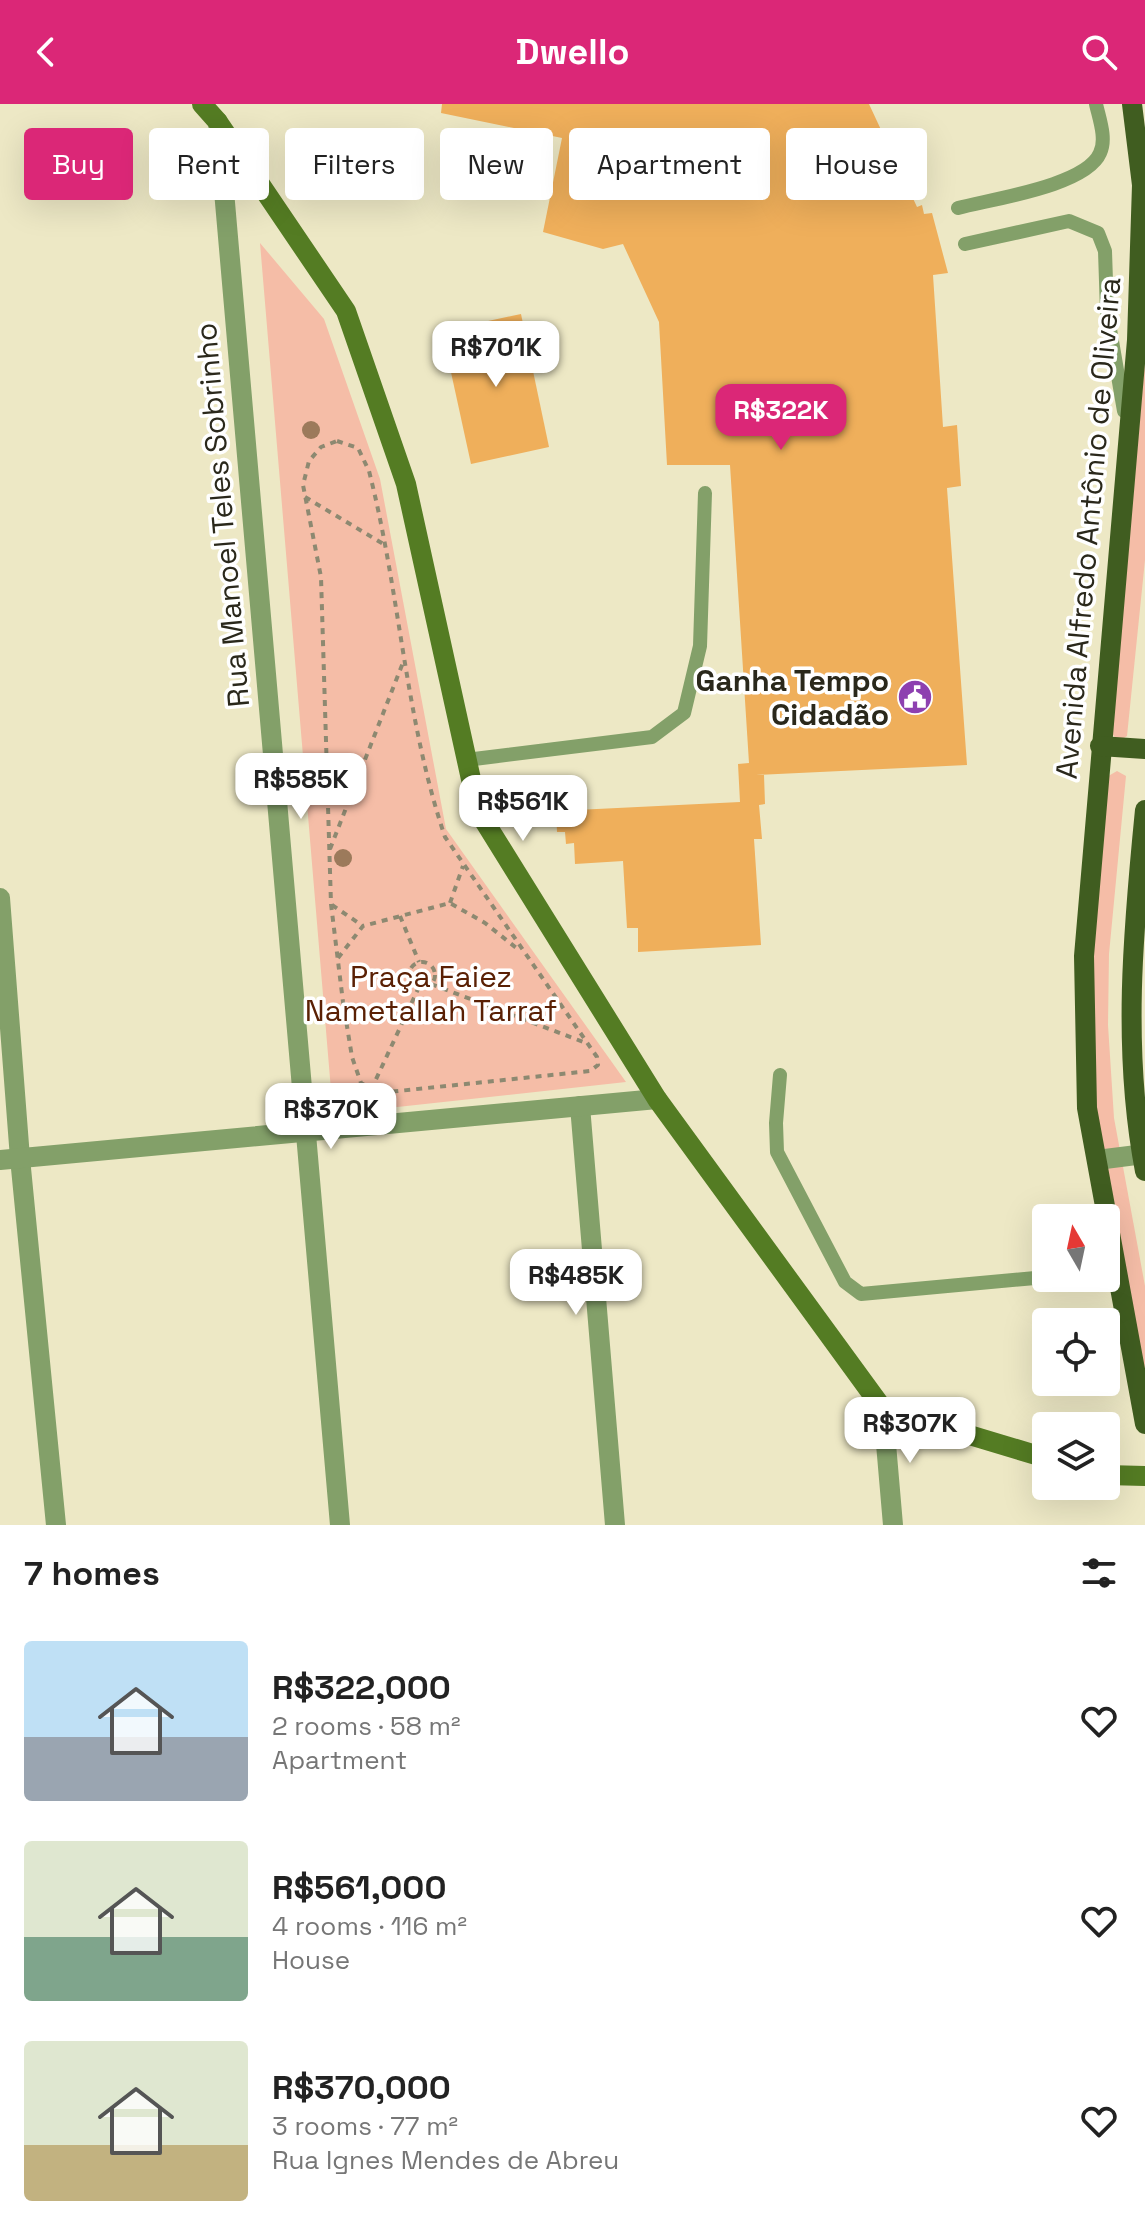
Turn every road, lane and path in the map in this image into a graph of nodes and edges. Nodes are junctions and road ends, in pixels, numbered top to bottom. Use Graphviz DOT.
graph roads {
  1 [pos="202,104"];
  2 [pos="1096,104"];
  3 [pos="1132,104"];
  4 [pos="218,122"];
  5 [pos="958,208"];
  6 [pos="965,244"];
  7 [pos="1141,340"];
  8 [pos="1128,441"];
  9 [pos="705,493"];
  10 [pos="305,497"];
  11 [pos="385,545"];
  12 [pos="405,657"];
  13 [pos="1100,746"];
  14 [pos="1145,749"];
  15 [pos="466,760"];
  16 [pos="1145,810"];
  17 [pos="329,851"];
  18 [pos="463,866"];
  19 [pos="0,898"];
  20 [pos="450,903"];
  21 [pos="331,904"];
  22 [pos="400,916"];
  23 [pos="363,926"];
  24 [pos="524,954"];
  25 [pos="338,958"];
  26 [pos="419,962"];
  27 [pos="431,984"];
  28 [pos="419,987"];
  29 [pos="588,1044"];
  30 [pos="780,1075"];
  31 [pos="370,1091"];
  32 [pos="657,1099"];
  33 [pos="580,1106"];
  34 [pos="306,1131"];
  35 [pos="10,1159"];
  36 [pos="1097,1160"];
  37 [pos="1144,1160"];
  38 [pos="1103,1204"];
  39 [pos="1032,1278"];
  40 [pos="1116,1292"];
  41 [pos="883,1409"];
  42 [pos="1145,1424"];
  43 [pos="1032,1454"];
  44 [pos="1120,1475"];
  45 [pos="1145,1476"];
  46 [pos="56,1525"];
  47 [pos="340,1525"];
  48 [pos="615,1525"];
  49 [pos="893,1525"];
  1 -- 4 [label="street"];
  2 -- 5 [label="lane"];
  3 -- 7 [label="main road, Avenida Alfredo Antônio de Oliveira"];
  4 -- 15 [label="street"];
  4 -- 34 [label="street, Rua Manoel Teles Sobrinho"];
  6 -- 8 [label="lane"];
  7 -- 8 [label="main road, Avenida Alfredo Antônio de Oliveira"];
  8 -- 13 [label="main road, Avenida Alfredo Antônio de Oliveira"];
  9 -- 15 [label="lane"];
  10 -- 11 [label="path"];
  10 -- 11 [label="path"];
  10 -- 17 [label="path"];
  11 -- 12 [label="path"];
  12 -- 17 [label="path"];
  12 -- 18 [label="path"];
  13 -- 14 [label="main road"];
  13 -- 36 [label="main road, Avenida Alfredo Antônio de Oliveira"];
  15 -- 32 [label="street"];
  16 -- 37 [label="main road"];
  17 -- 21 [label="path"];
  18 -- 20 [label="path"];
  18 -- 24 [label="path"];
  19 -- 35 [label="street"];
  20 -- 22 [label="path"];
  20 -- 24 [label="path"];
  21 -- 23 [label="path"];
  21 -- 25 [label="path"];
  22 -- 23 [label="path"];
  22 -- 26 [label="path"];
  23 -- 25 [label="path"];
  24 -- 29 [label="path"];
  25 -- 31 [label="path"];
  26 -- 27 [label="path"];
  26 -- 28 [label="path"];
  27 -- 28 [label="path"];
  27 -- 29 [label="path"];
  28 -- 31 [label="path"];
  29 -- 31 [label="path"];
  30 -- 39 [label="lane"];
  32 -- 33 [label="street"];
  32 -- 41 [label="street"];
  33 -- 34 [label="street"];
  33 -- 48 [label="street"];
  34 -- 35 [label="street"];
  34 -- 47 [label="street, Rua Manoel Teles Sobrinho"];
  35 -- 46 [label="street"];
  36 -- 37 [label="street"];
  36 -- 38 [label="main road, Avenida Alfredo Antônio de Oliveira"];
  40 -- 42 [label="main road, Avenida Alfredo Antônio de Oliveira"];
  41 -- 43 [label="street"];
  41 -- 49 [label="street"];
  44 -- 45 [label="street"];
}
